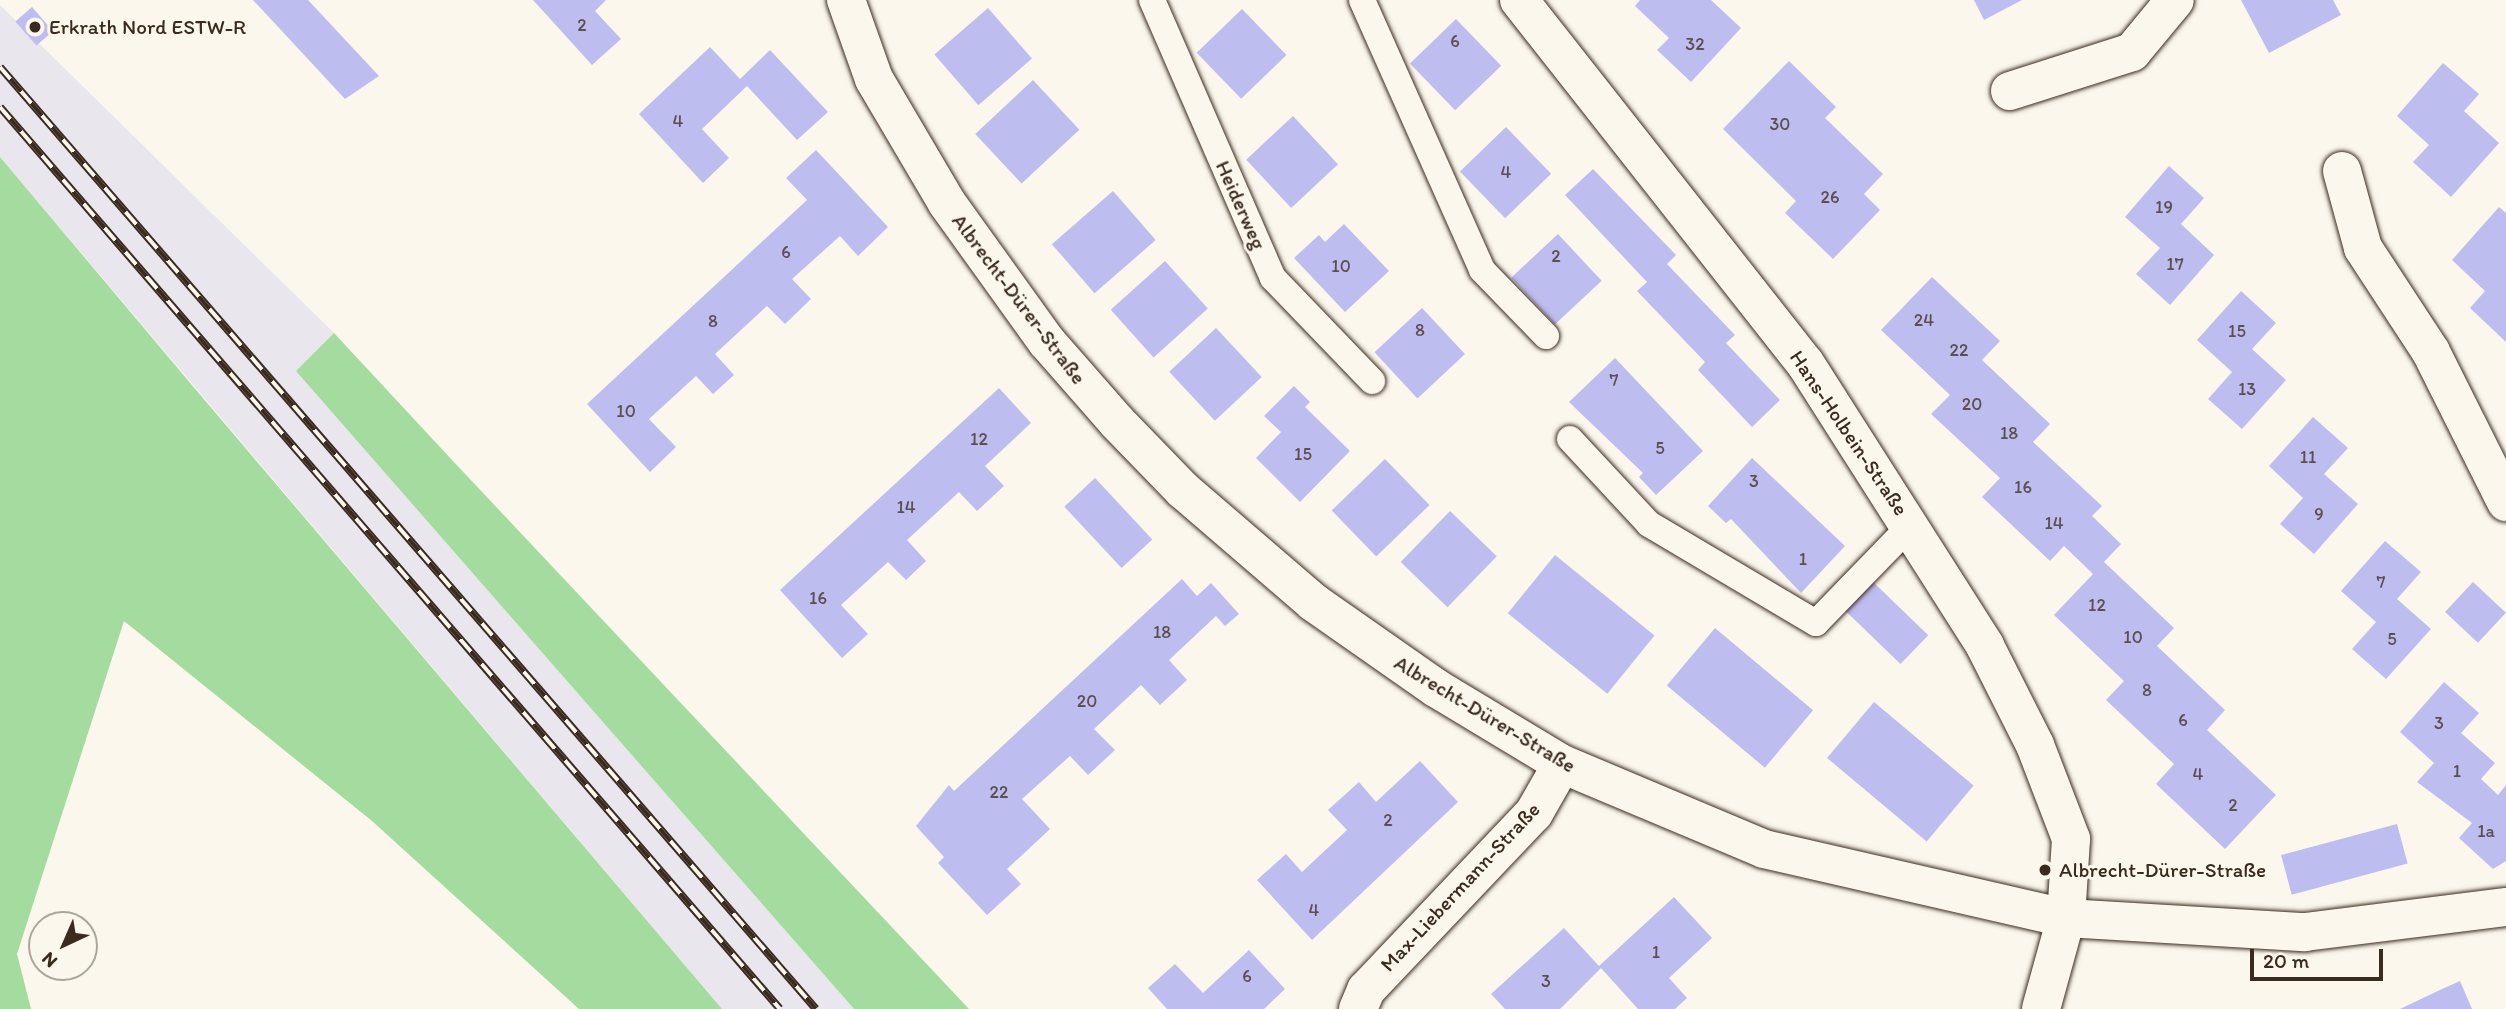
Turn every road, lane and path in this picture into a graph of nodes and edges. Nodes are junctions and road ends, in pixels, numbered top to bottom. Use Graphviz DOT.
graph roads {
  1 [pos="846,0"];
  2 [pos="1152,0"];
  3 [pos="1363,0"];
  4 [pos="1519,0"];
  5 [pos="2175,0"];
  6 [pos="2010,91"];
  7 [pos="2342,170"];
  8 [pos="1546,336"];
  9 [pos="1372,381"];
  10 [pos="1570,439"];
  11 [pos="2506,502"];
  12 [pos="1911,525"];
  13 [pos="1562,764"];
  14 [pos="2506,907"];
  15 [pos="2066,918"];
  16 [pos="1358,1009"];
  17 [pos="2042,1009"];
  1 -- 13 [label="street, Albrecht-Dürer-Straße"];
  2 -- 9 [label="lane, Heiderweg"];
  3 -- 8 [label="lane"];
  4 -- 12 [label="street, Hans-Holbein-Straße"];
  5 -- 6 [label="street"];
  7 -- 11 [label="street"];
  10 -- 12 [label="lane"];
  12 -- 15 [label="street, Hans-Holbein-Straße"];
  13 -- 15 [label="street, Albrecht-Dürer-Straße"];
  13 -- 16 [label="street, Max-Liebermann-Straße"];
  14 -- 15 [label="street, Albrecht-Dürer-Straße"];
  15 -- 17 [label="street, Hans-Holbein-Straße"];
}
